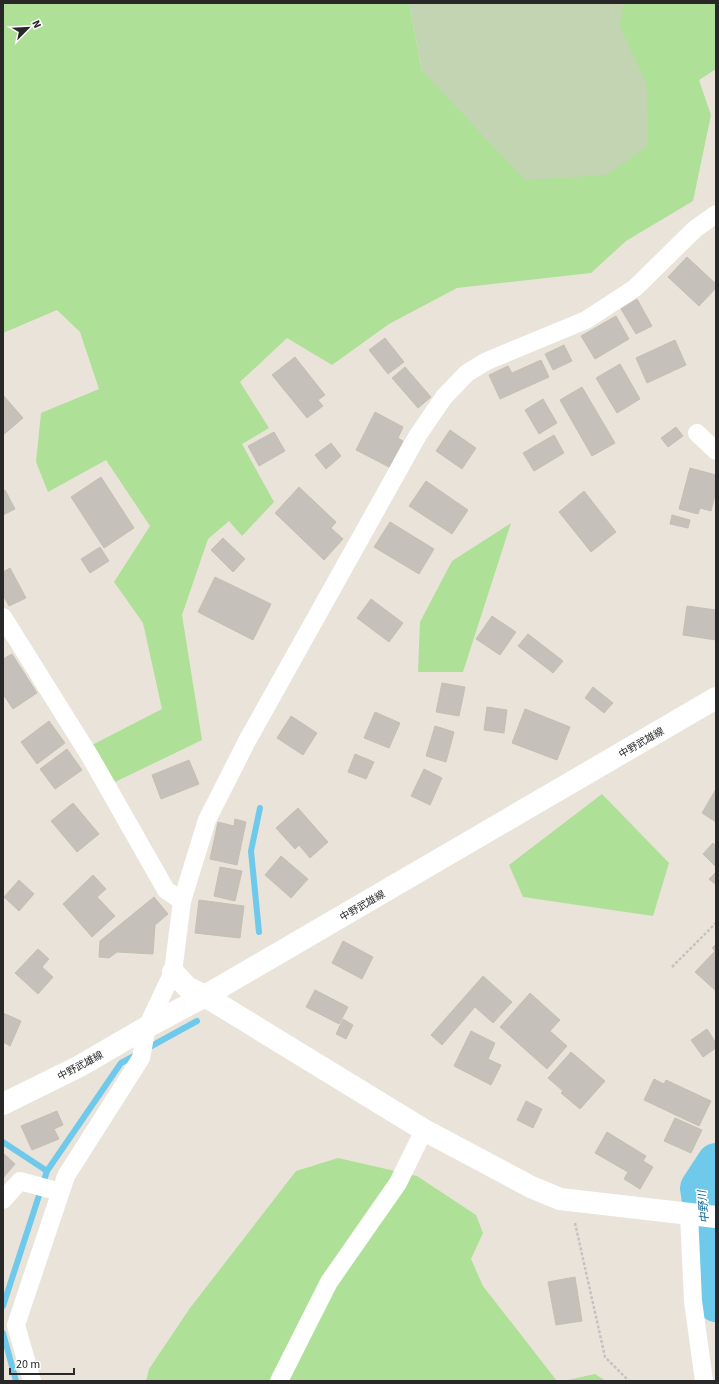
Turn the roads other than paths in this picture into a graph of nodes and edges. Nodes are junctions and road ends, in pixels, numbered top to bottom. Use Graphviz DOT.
graph roads {
  1 [pos="716,214"];
  2 [pos="697,432"];
  3 [pos="716,451"];
  4 [pos="4,620"];
  5 [pos="716,698"];
  6 [pos="182,901"];
  7 [pos="174,972"];
  8 [pos="205,996"];
  9 [pos="147,1027"];
  10 [pos="3,1104"];
  11 [pos="424,1130"];
  12 [pos="60,1192"];
  13 [pos="3,1200"];
  14 [pos="689,1214"];
  15 [pos="716,1217"];
  16 [pos="32,1381"];
  17 [pos="279,1381"];
  18 [pos="704,1381"];
  1 -- 6 [label="street"];
  2 -- 3 [label="street"];
  4 -- 6 [label="street"];
  5 -- 8 [label="main road, 中野武雄線"];
  6 -- 7 [label="street"];
  7 -- 8 [label="main road"];
  7 -- 9 [label="street"];
  8 -- 9 [label="main road, 中野武雄線"];
  8 -- 11 [label="main road"];
  9 -- 10 [label="main road, 中野武雄線"];
  9 -- 12 [label="street"];
  11 -- 14 [label="main road"];
  11 -- 17 [label="street"];
  12 -- 13 [label="street"];
  12 -- 16 [label="street"];
  14 -- 15 [label="main road"];
  14 -- 18 [label="street"];
}
